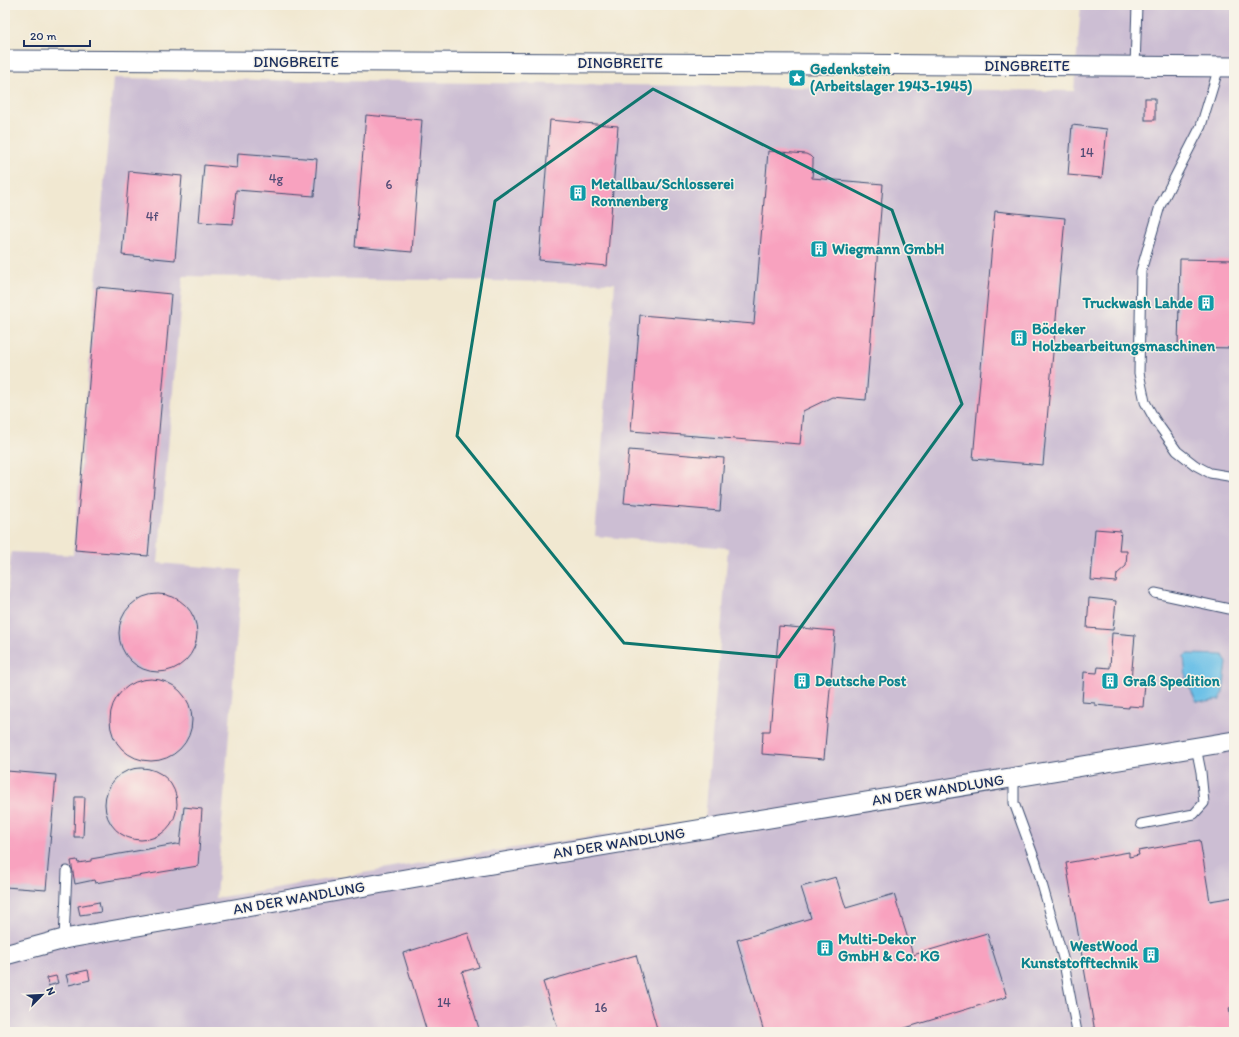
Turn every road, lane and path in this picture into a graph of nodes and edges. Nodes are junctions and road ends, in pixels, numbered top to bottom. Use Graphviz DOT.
graph roads {
  1 [pos="1137,5"];
  2 [pos="5,60"];
  3 [pos="1135,67"];
  4 [pos="1227,67"];
  5 [pos="1234,477"];
  6 [pos="1155,593"];
  7 [pos="1234,610"];
  8 [pos="1234,741"];
  9 [pos="1196,747"];
  10 [pos="1014,778"];
  11 [pos="1141,824"];
  12 [pos="67,871"];
  13 [pos="64,939"];
  14 [pos="5,955"];
  15 [pos="1077,1032"];
  1 -- 3 [label="lane"];
  2 -- 3 [label="street, DINGBREITE"];
  3 -- 4 [label="street, DINGBREITE"];
  4 -- 5 [label="lane"];
  6 -- 7 [label="lane"];
  8 -- 9 [label="street, AN DER WANDLUNG"];
  9 -- 10 [label="street, AN DER WANDLUNG"];
  9 -- 11 [label="lane"];
  10 -- 13 [label="street, AN DER WANDLUNG"];
  10 -- 15 [label="lane"];
  12 -- 13 [label="lane"];
  13 -- 14 [label="street, AN DER WANDLUNG"];
}
